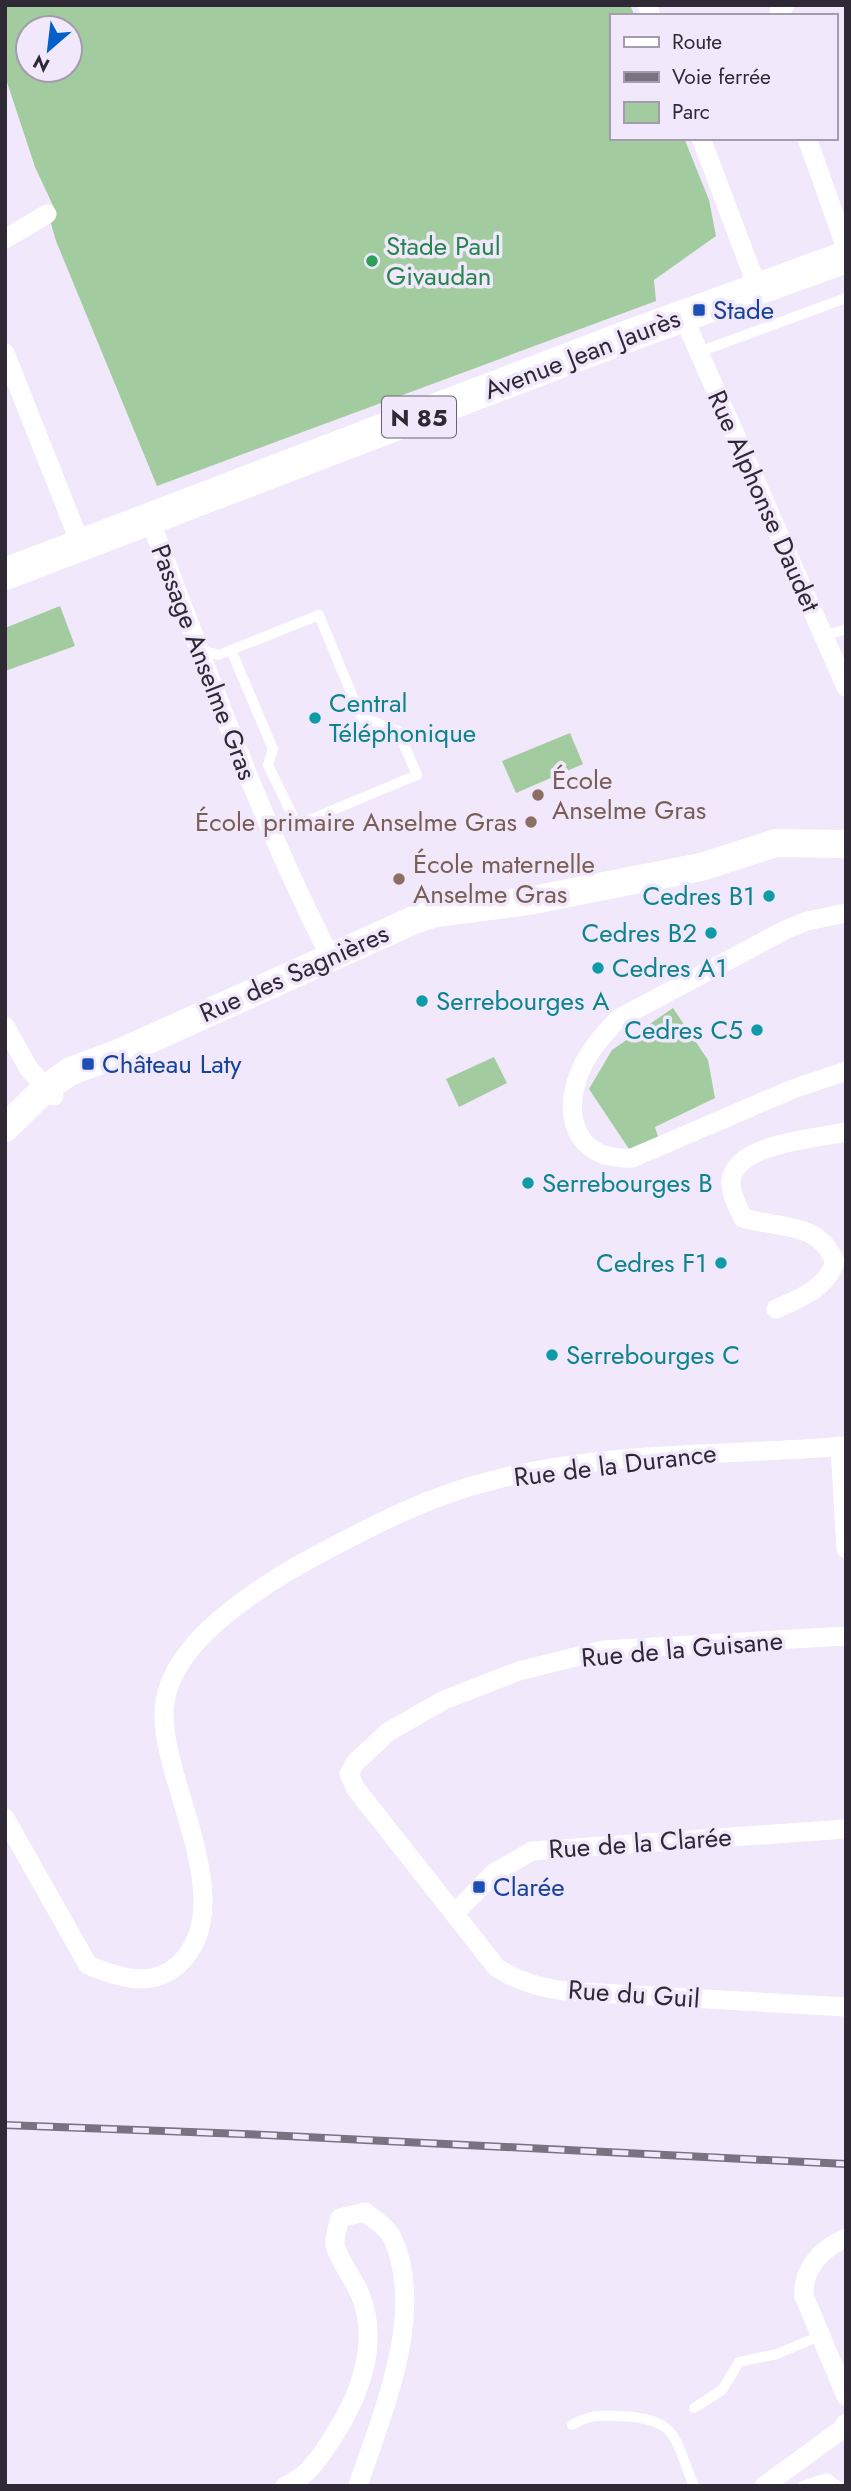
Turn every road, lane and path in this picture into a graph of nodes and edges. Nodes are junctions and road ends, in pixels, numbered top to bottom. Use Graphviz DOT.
graph roads {
  1 [pos="702,140"];
  2 [pos="808,140"];
  3 [pos="47,214"];
  4 [pos="5,239"];
  5 [pos="846,248"];
  6 [pos="846,257"];
  7 [pos="758,289"];
  8 [pos="846,298"];
  9 [pos="683,316"];
  10 [pos="5,353"];
  11 [pos="698,353"];
  12 [pos="150,520"];
  13 [pos="81,545"];
  14 [pos="5,574"];
  15 [pos="846,629"];
  16 [pos="824,636"];
  17 [pos="231,650"];
  18 [pos="203,658"];
  19 [pos="846,687"];
  20 [pos="846,844"];
  21 [pos="846,913"];
  22 [pos="330,956"];
  23 [pos="5,1026"];
  24 [pos="846,1071"];
  25 [pos="50,1092"];
  26 [pos="5,1128"];
  27 [pos="846,1132"];
  28 [pos="5,1147"];
  29 [pos="776,1310"];
  30 [pos="843,1446"];
  31 [pos="846,1549"];
  32 [pos="846,1636"];
  33 [pos="5,1818"];
  34 [pos="846,1829"];
  35 [pos="456,1912"];
  36 [pos="846,2007"];
  37 [pos="846,2238"];
  38 [pos="820,2336"];
  39 [pos="846,2396"];
  40 [pos="694,2408"];
  41 [pos="846,2423"];
  42 [pos="572,2425"];
  43 [pos="285,2486"];
  44 [pos="358,2486"];
  45 [pos="694,2486"];
  46 [pos="764,2486"];
  47 [pos="803,2486"];
  48 [pos="837,2486"];
  1 -- 7 [label="street"];
  2 -- 5 [label="street"];
  3 -- 4 [label="street"];
  6 -- 7 [label="main road, Avenue Jean Jaurès / N 85"];
  7 -- 9 [label="main road, Avenue Jean Jaurès / N 85"];
  8 -- 11 [label="lane"];
  9 -- 11 [label="street, Rue Alphonse Daudet"];
  9 -- 12 [label="main road, Avenue Jean Jaurès / N 85"];
  10 -- 13 [label="street"];
  11 -- 16 [label="street, Rue Alphonse Daudet"];
  12 -- 13 [label="main road, Avenue Jean Jaurès / N 85"];
  12 -- 18 [label="street, Passage Anselme Gras"];
  13 -- 14 [label="main road, Avenue Jean Jaurès / N 85"];
  15 -- 16 [label="lane"];
  16 -- 19 [label="street, Rue Alphonse Daudet"];
  17 -- 17 [label="lane"];
  17 -- 18 [label="lane"];
  18 -- 22 [label="street, Passage Anselme Gras"];
  20 -- 22 [label="main road, Rue des Sagnières"];
  21 -- 24 [label="street"];
  22 -- 25 [label="main road, Rue des Sagnières"];
  23 -- 25 [label="street"];
  25 -- 26 [label="main road"];
  25 -- 28 [label="main road"];
  27 -- 29 [label="street"];
  30 -- 31 [label="street"];
  30 -- 33 [label="street, Rue de la Durance"];
  32 -- 35 [label="street, Rue de la Guisane"];
  34 -- 35 [label="street, Rue de la Clarée"];
  35 -- 36 [label="street, Rue du Guil"];
  37 -- 38 [label="street"];
  38 -- 39 [label="street"];
  38 -- 40 [label="lane"];
  41 -- 46 [label="street"];
  42 -- 45 [label="lane"];
  43 -- 44 [label="street"];
  47 -- 48 [label="lane"];
}
